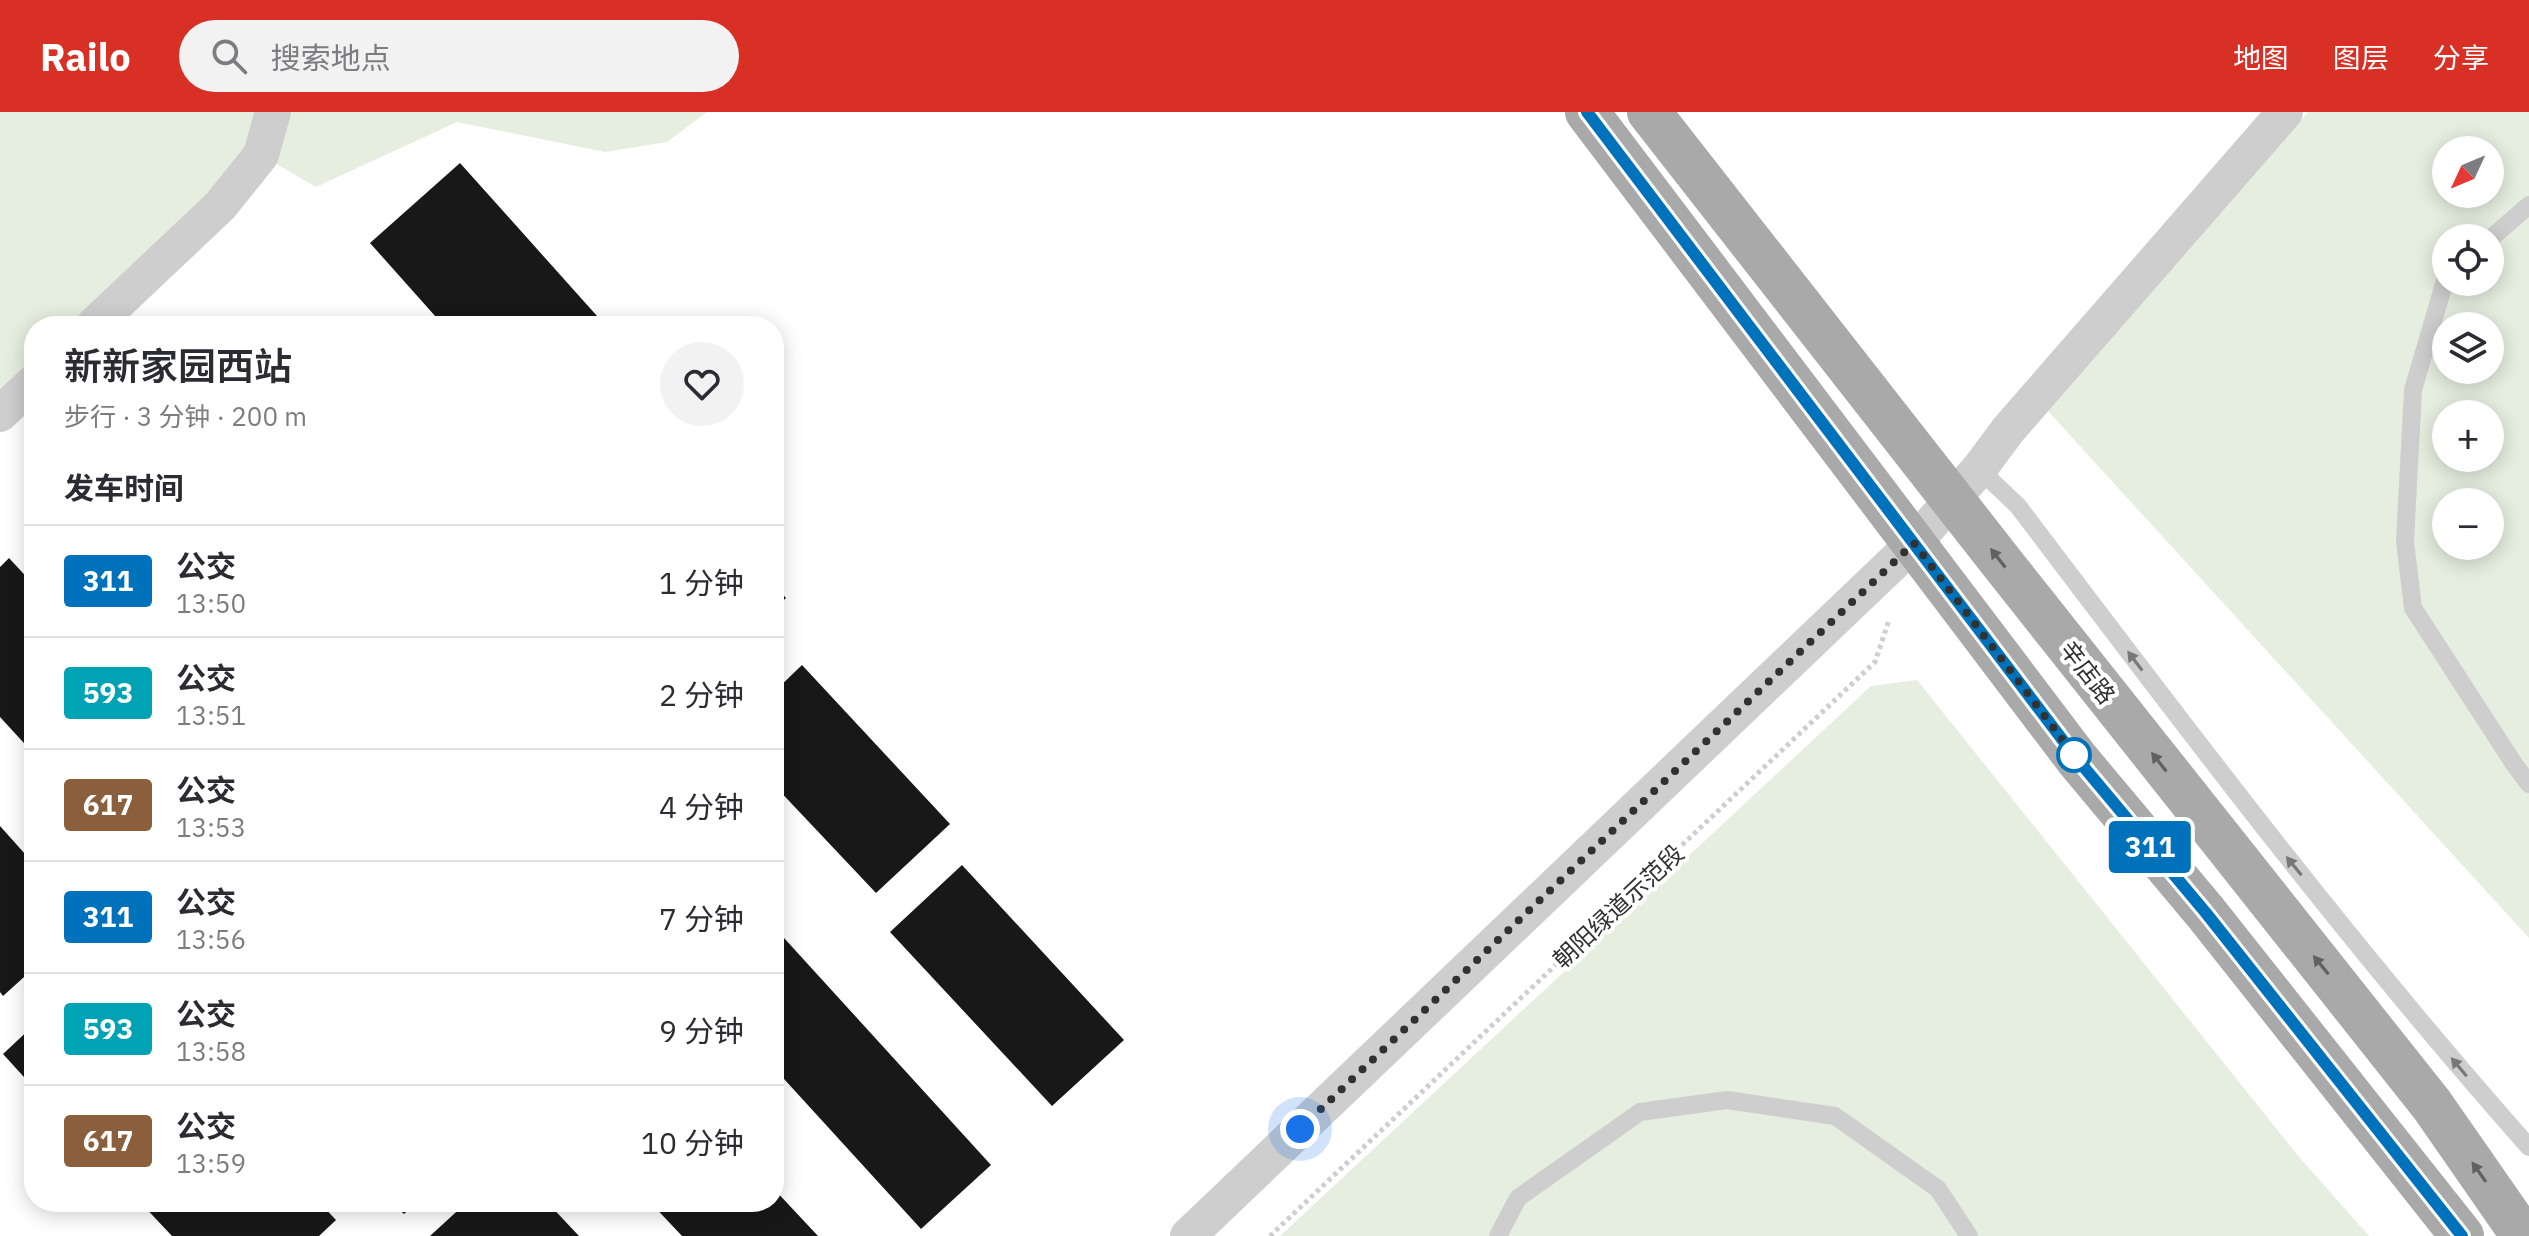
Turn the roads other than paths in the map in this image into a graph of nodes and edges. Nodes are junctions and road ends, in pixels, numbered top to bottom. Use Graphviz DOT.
graph roads {
  1 [pos="273,112"];
  2 [pos="1587,112"];
  3 [pos="1649,112"];
  4 [pos="2285,112"];
  5 [pos="2529,205"];
  6 [pos="2504,227"];
  7 [pos="2440,296"];
  8 [pos="104,316"];
  9 [pos="24,391"];
  10 [pos="0,414"];
  11 [pos="1965,484"];
  12 [pos="1914,543"];
  13 [pos="2529,784"];
  14 [pos="2529,1147"];
  15 [pos="1188,1236"];
  16 [pos="1498,1236"];
  17 [pos="1969,1236"];
  18 [pos="2462,1236"];
  19 [pos="2523,1236"];
  1 -- 8 [label="street"];
  2 -- 12 [label="main road"];
  3 -- 11 [label="main road, 辛店路"];
  4 -- 11 [label="street"];
  5 -- 6 [label="lane"];
  7 -- 13 [label="lane"];
  9 -- 10 [label="street"];
  11 -- 12 [label="street"];
  14 -- 11 [label="lane, one-way"];
  19 -- 11 [label="main road, 辛店路, one-way"];
  12 -- 15 [label="street"];
  12 -- 18 [label="main road"];
  16 -- 17 [label="lane"];
}
